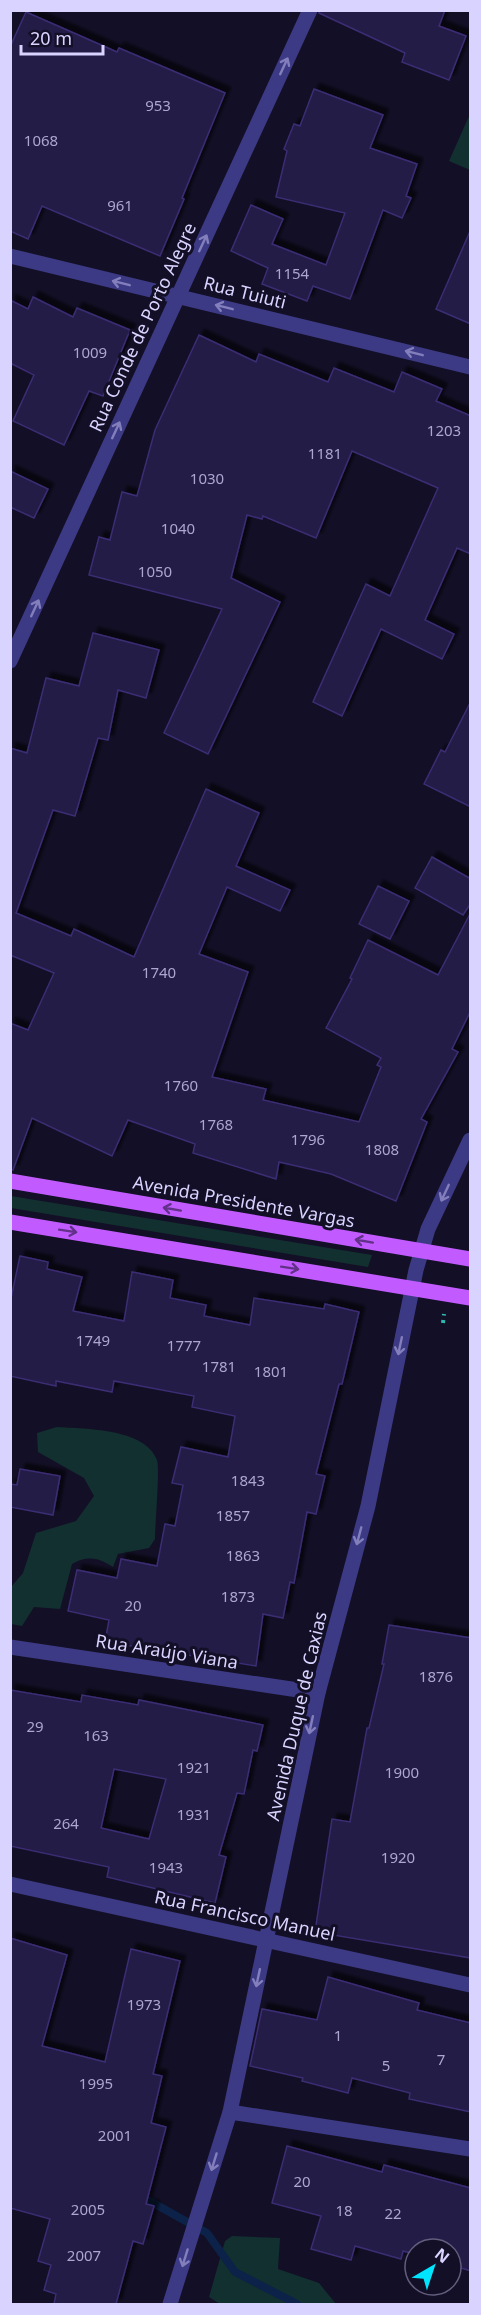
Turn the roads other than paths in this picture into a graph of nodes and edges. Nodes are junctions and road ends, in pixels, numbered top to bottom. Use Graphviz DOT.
graph roads {
  1 [pos="310,10"];
  2 [pos="10,256"];
  3 [pos="178,296"];
  4 [pos="471,367"];
  5 [pos="10,661"];
  6 [pos="471,1140"];
  7 [pos="10,1181"];
  8 [pos="10,1222"];
  9 [pos="422,1251"];
  10 [pos="471,1259"];
  11 [pos="412,1288"];
  12 [pos="471,1298"];
  13 [pos="10,1647"];
  14 [pos="318,1693"];
  15 [pos="10,1884"];
  16 [pos="266,1940"];
  17 [pos="471,1985"];
  18 [pos="230,2112"];
  19 [pos="471,2149"];
  20 [pos="170,2304"];
  3 -- 1 [label="street, Rua Conde de Porto Alegre, one-way"];
  3 -- 2 [label="street, Rua Tuiuti, one-way"];
  4 -- 3 [label="street, Rua Tuiuti, one-way"];
  5 -- 3 [label="street, Rua Conde de Porto Alegre, one-way"];
  6 -- 9 [label="street, Avenida Duque de Caxias, one-way"];
  9 -- 7 [label="main road, Avenida Presidente Vargas, one-way"];
  8 -- 11 [label="main road, one-way"];
  9 -- 10 [label="main road, Avenida Presidente Vargas"];
  9 -- 11 [label="street, Avenida Duque de Caxias"];
  11 -- 12 [label="main road"];
  11 -- 14 [label="street, Avenida Duque de Caxias, one-way"];
  13 -- 14 [label="street, Rua Araújo Viana"];
  14 -- 16 [label="street, Avenida Duque de Caxias, one-way"];
  15 -- 16 [label="street, Rua Francisco Manuel"];
  16 -- 17 [label="street, Rua Francisco Manuel"];
  16 -- 18 [label="street, Avenida Duque de Caxias, one-way"];
  18 -- 19 [label="street"];
  18 -- 20 [label="street, Avenida Duque de Caxias, one-way"];
}
